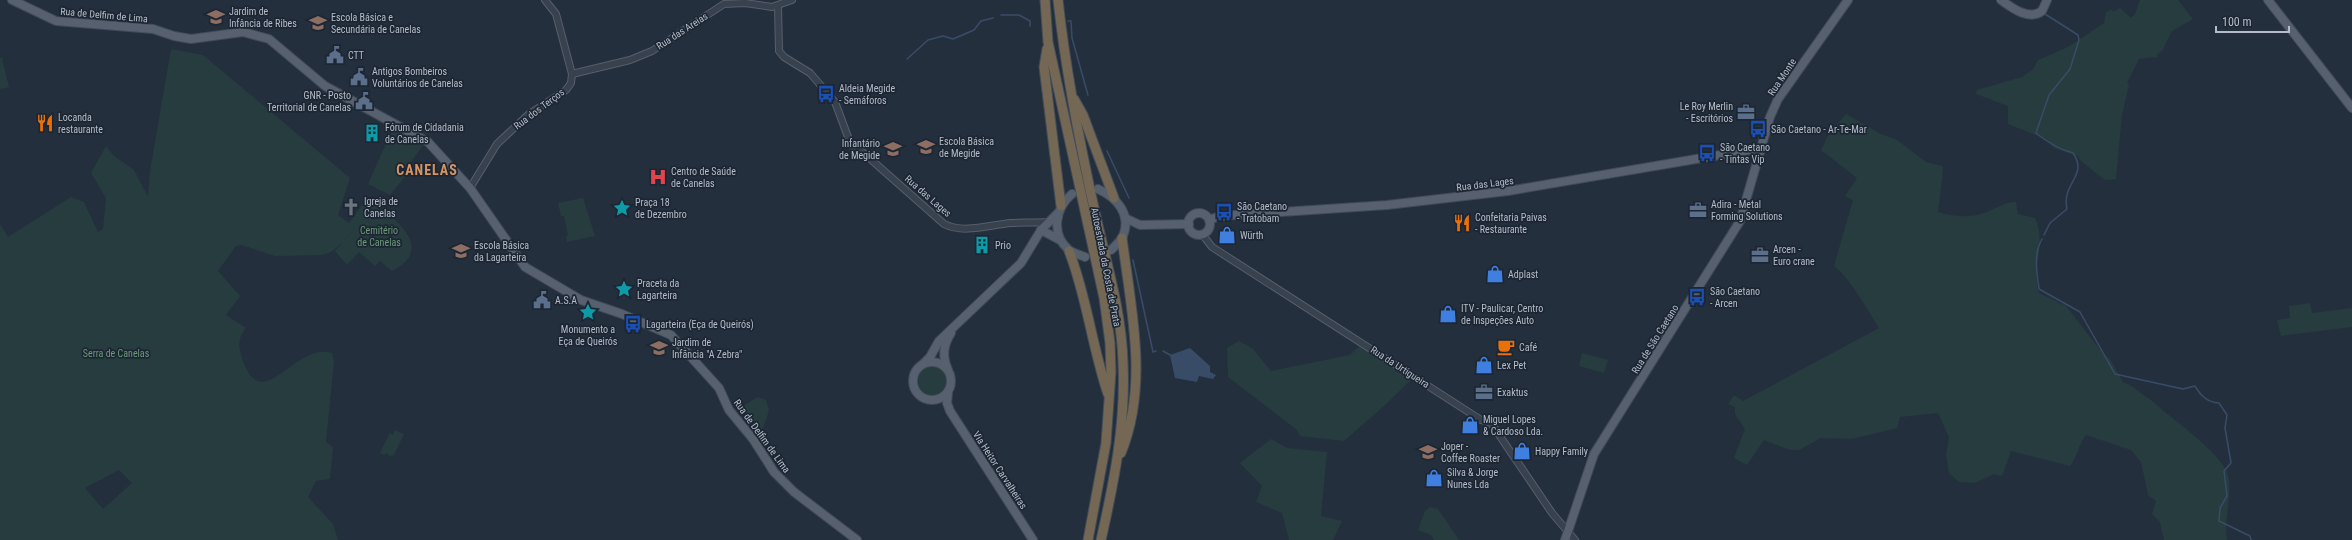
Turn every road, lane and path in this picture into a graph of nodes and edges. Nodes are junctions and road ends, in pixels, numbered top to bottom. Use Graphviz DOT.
graph roads {
  1 [pos="12,0"];
  2 [pos="545,0"];
  3 [pos="792,0"];
  4 [pos="1045,0"];
  5 [pos="1058,0"];
  6 [pos="1848,0"];
  7 [pos="2001,0"];
  8 [pos="2047,0"];
  9 [pos="2268,0"];
  10 [pos="778,6"];
  11 [pos="1048,42"];
  12 [pos="572,74"];
  13 [pos="1071,95"];
  14 [pos="2352,108"];
  15 [pos="1761,148"];
  16 [pos="470,188"];
  17 [pos="1098,189"];
  18 [pos="1072,194"];
  19 [pos="1114,198"];
  20 [pos="1060,210"];
  21 [pos="1125,218"];
  22 [pos="1209,220"];
  23 [pos="1028,222"];
  24 [pos="1048,222"];
  25 [pos="1189,224"];
  26 [pos="1140,225"];
  27 [pos="1041,230"];
  28 [pos="1202,234"];
  29 [pos="1051,236"];
  30 [pos="1123,236"];
  31 [pos="1060,240"];
  32 [pos="1036,241"];
  33 [pos="1069,250"];
  34 [pos="1111,250"];
  35 [pos="1085,257"];
  36 [pos="953,329"];
  37 [pos="923,364"];
  38 [pos="949,372"];
  39 [pos="948,393"];
  40 [pos="1110,397"];
  41 [pos="931,400"];
  42 [pos="950,411"];
  43 [pos="1118,460"];
  44 [pos="1568,531"];
  45 [pos="857,540"];
  46 [pos="1033,540"];
  47 [pos="1088,540"];
  48 [pos="1101,540"];
  49 [pos="1565,540"];
  50 [pos="1575,540"];
  1 -- 16 [label="main road, Rua de Delfim de Lima"];
  2 -- 12 [label="street"];
  3 -- 10 [label="street, Rua das Areias"];
  4 -- 11 [label="highway, Autoestrada da Costa de Prata"];
  5 -- 13 [label="highway, Autoestrada da Costa de Prata"];
  6 -- 15 [label="main road, Rua Monte"];
  7 -- 8 [label="main road"];
  9 -- 14 [label="main road"];
  10 -- 12 [label="street, Rua das Areias"];
  10 -- 23 [label="street, Rua das Lages"];
  11 -- 20 [label="highway"];
  11 -- 40 [label="highway, Autoestrada da Costa de Prata"];
  12 -- 16 [label="street, Rua dos Terços"];
  13 -- 19 [label="highway"];
  13 -- 43 [label="highway, Autoestrada da Costa de Prata"];
  15 -- 22 [label="main road, Rua das Lages"];
  15 -- 44 [label="main road, Rua de São Caetano"];
  16 -- 45 [label="main road, Rua de Delfim de Lima"];
  17 -- 19 [label="main road"];
  18 -- 20 [label="main road"];
  19 -- 21 [label="main road"];
  20 -- 24 [label="main road"];
  20 -- 31 [label="main road"];
  21 -- 26 [label="main road"];
  21 -- 30 [label="main road"];
  22 -- 25 [label="main road, Rua das Lages"];
  22 -- 28 [label="main road"];
  23 -- 24 [label="street, Rua das Lages"];
  23 -- 27 [label="street"];
  24 -- 27 [label="main road"];
  25 -- 26 [label="main road"];
  25 -- 28 [label="main road"];
  26 -- 30 [label="main road"];
  27 -- 29 [label="main road"];
  27 -- 32 [label="main road, Via Heitor Carvalheiras"];
  28 -- 44 [label="street, Rua da Urtigueira"];
  29 -- 31 [label="main road"];
  29 -- 32 [label="main road"];
  30 -- 34 [label="main road"];
  30 -- 43 [label="highway"];
  31 -- 33 [label="main road"];
  32 -- 36 [label="main road, Via Heitor Carvalheiras"];
  33 -- 35 [label="main road"];
  33 -- 40 [label="highway"];
  36 -- 37 [label="main road, Via Heitor Carvalheiras"];
  36 -- 38 [label="main road, Via Heitor Carvalheiras"];
  37 -- 38 [label="main road"];
  37 -- 41 [label="main road, Via Heitor Carvalheiras"];
  38 -- 39 [label="main road, Via Heitor Carvalheiras"];
  39 -- 41 [label="main road"];
  39 -- 42 [label="main road, Via Heitor Carvalheiras"];
  40 -- 47 [label="highway, Autoestrada da Costa de Prata"];
  41 -- 42 [label="main road, Via Heitor Carvalheiras"];
  42 -- 46 [label="main road, Via Heitor Carvalheiras"];
  43 -- 48 [label="highway, Autoestrada da Costa de Prata"];
  44 -- 49 [label="main road, Rua de São Caetano"];
  44 -- 50 [label="street, Rua da Urtigueira"];
}
